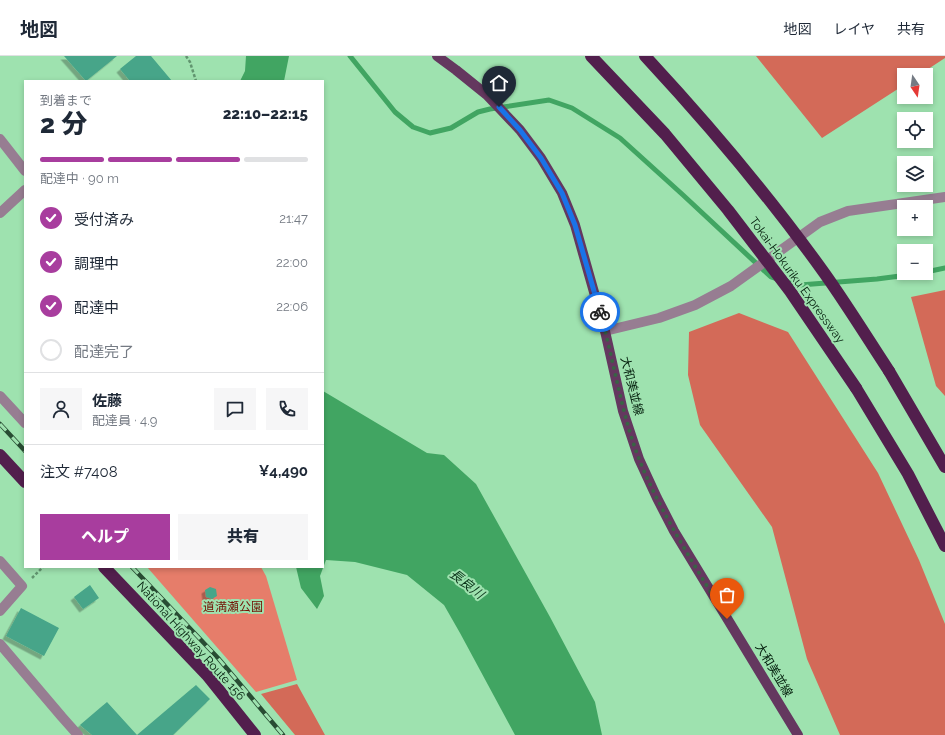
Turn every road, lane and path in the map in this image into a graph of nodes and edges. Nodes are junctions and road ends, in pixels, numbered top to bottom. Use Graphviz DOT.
graph roads {
  1 [pos="186,56"];
  2 [pos="437,56"];
  3 [pos="591,56"];
  4 [pos="645,56"];
  5 [pos="196,80"];
  6 [pos="0,139"];
  7 [pos="24,170"];
  8 [pos="24,191"];
  9 [pos="945,197"];
  10 [pos="0,213"];
  11 [pos="605,331"];
  12 [pos="0,396"];
  13 [pos="24,421"];
  14 [pos="0,455"];
  15 [pos="945,467"];
  16 [pos="24,481"];
  17 [pos="945,546"];
  18 [pos="0,561"];
  19 [pos="105,568"];
  20 [pos="0,612"];
  21 [pos="0,644"];
  22 [pos="78,735"];
  23 [pos="255,735"];
  24 [pos="798,735"];
  1 -- 5 [label="path"];
  2 -- 11 [label="main road, 大和美並線"];
  3 -- 17 [label="highway, Tokai-Hokuriku Expressway, bridge"];
  4 -- 15 [label="highway, Tokai-Hokuriku Expressway, bridge"];
  6 -- 7 [label="street"];
  8 -- 10 [label="street"];
  9 -- 11 [label="street"];
  11 -- 24 [label="main road, 大和美並線"];
  12 -- 13 [label="street"];
  14 -- 16 [label="highway"];
  18 -- 20 [label="street"];
  19 -- 23 [label="highway, National Highway Route 156"];
  21 -- 22 [label="street"];
}
